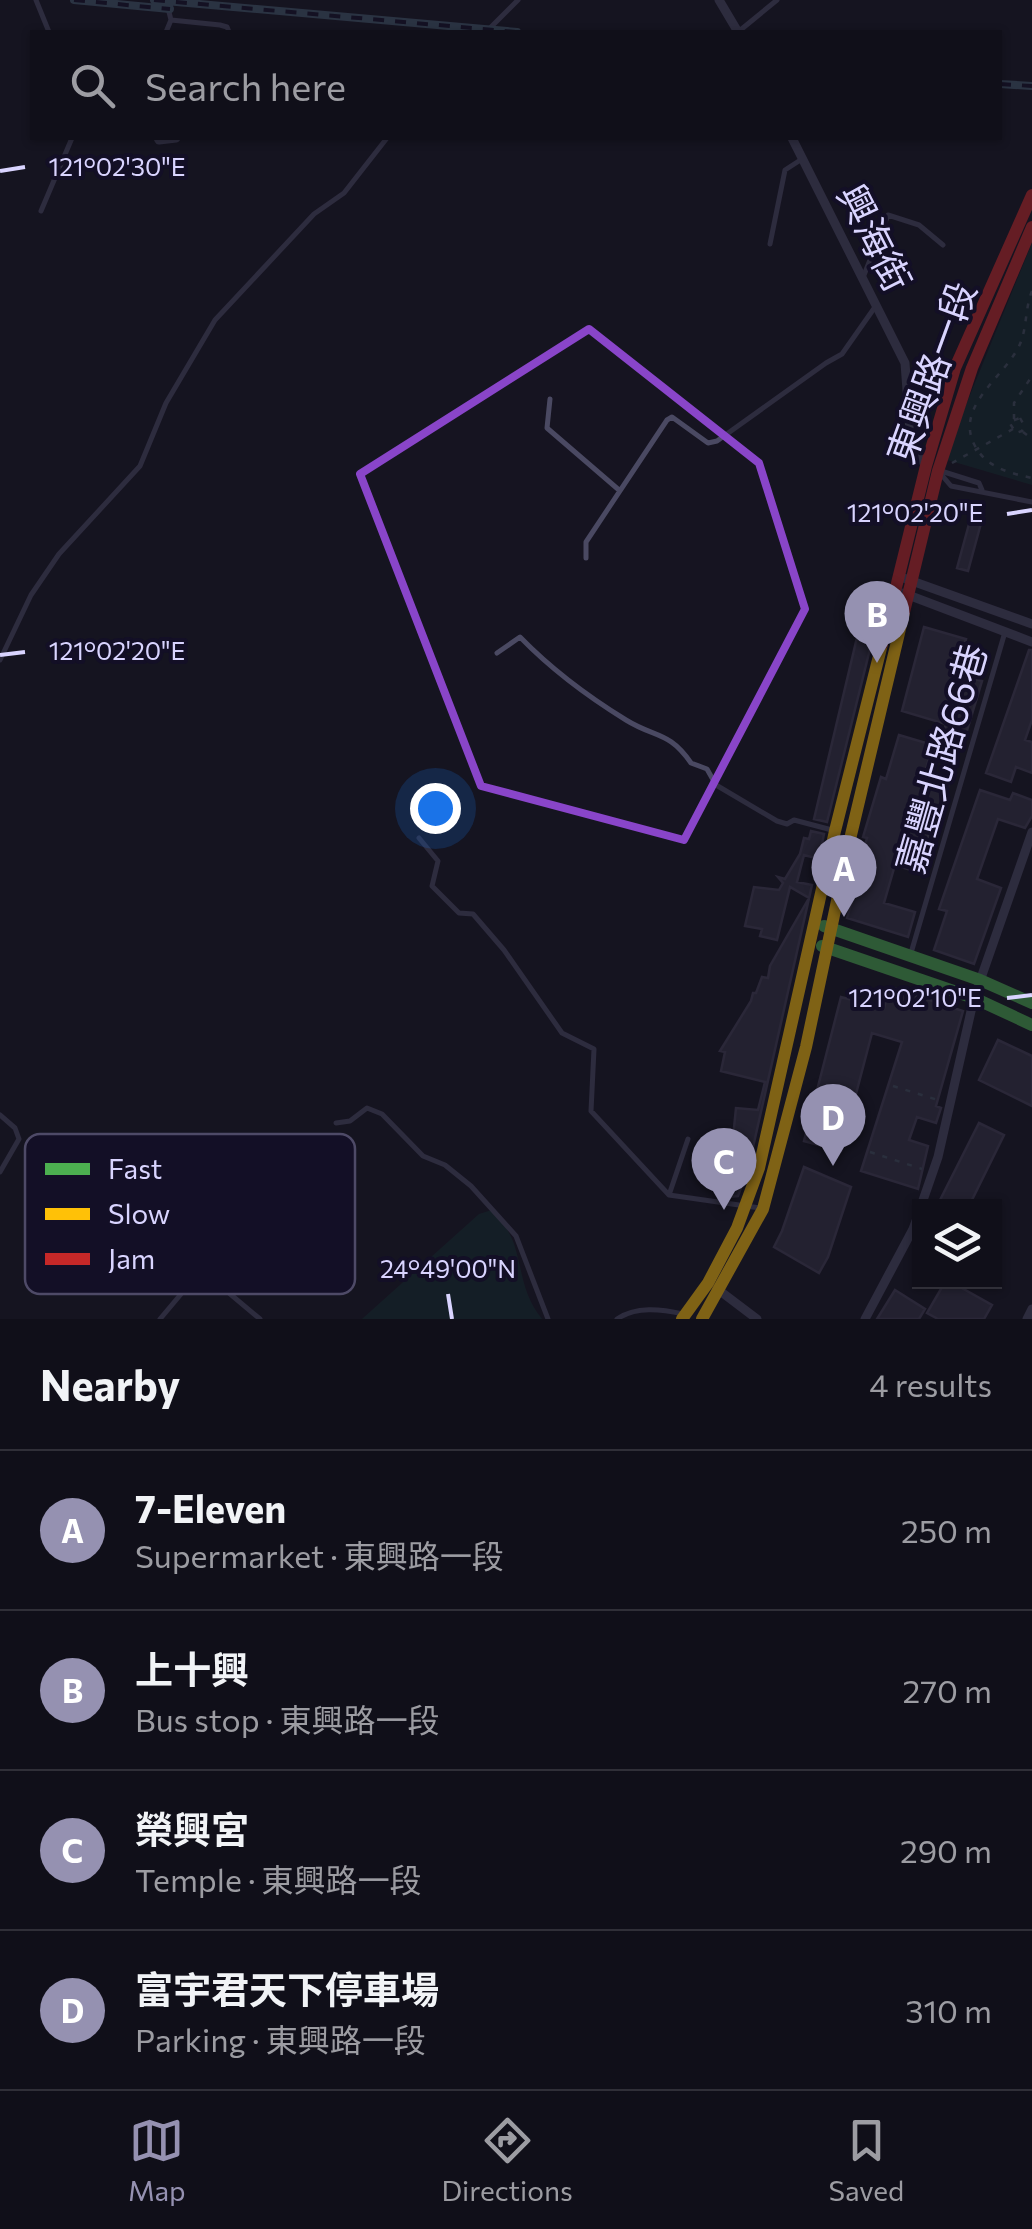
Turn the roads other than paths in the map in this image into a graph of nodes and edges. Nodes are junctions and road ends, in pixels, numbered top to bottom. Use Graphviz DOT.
graph roads {
  1 [pos="36,0"];
  2 [pos="166,0"];
  3 [pos="518,0"];
  4 [pos="719,0"];
  5 [pos="777,0"];
  6 [pos="171,20"];
  7 [pos="48,30"];
  8 [pos="167,30"];
  9 [pos="228,30"];
  10 [pos="488,30"];
  11 [pos="737,30"];
  12 [pos="740,30"];
  13 [pos="71,140"];
  14 [pos="384,140"];
  15 [pos="793,140"];
  16 [pos="802,159"];
  17 [pos="1032,195"];
  18 [pos="41,211"];
  19 [pos="1032,227"];
  20 [pos="770,244"];
  21 [pos="943,245"];
  22 [pos="863,278"];
  23 [pos="878,305"];
  24 [pos="550,399"];
  25 [pos="932,468"];
  26 [pos="618,490"];
  27 [pos="1032,502"];
  28 [pos="586,558"];
  29 [pos="896,583"];
  30 [pos="910,589"];
  31 [pos="1032,624"];
  32 [pos="1005,632"];
  33 [pos="1032,642"];
  34 [pos="497,653"];
  35 [pos="0,660"];
  36 [pos="835,831"];
  37 [pos="1032,832"];
  38 [pos="419,838"];
  39 [pos="814,924"];
  40 [pos="831,928"];
  41 [pos="810,943"];
  42 [pos="827,948"];
  43 [pos="910,956"];
  44 [pos="980,980"];
  45 [pos="974,998"];
  46 [pos="1032,1003"];
  47 [pos="1032,1025"];
  48 [pos="0,1115"];
  49 [pos="336,1122"];
  50 [pos="688,1138"];
  51 [pos="0,1172"];
  52 [pos="669,1195"];
  53 [pos="923,1199"];
  54 [pos="746,1205"];
  55 [pos="763,1209"];
  56 [pos="912,1224"];
  57 [pos="720,1292"];
  58 [pos="182,1294"];
  59 [pos="230,1294"];
  60 [pos="1032,1309"];
  61 [pos="685,1318"];
  62 [pos="160,1319"];
  63 [pos="260,1319"];
  64 [pos="548,1319"];
  65 [pos="617,1319"];
  66 [pos="702,1319"];
  67 [pos="757,1319"];
  68 [pos="865,1319"];
  69 [pos="1026,1319"];
  1 -- 7 [label="lane"];
  2 -- 6 [label="lane"];
  3 -- 10 [label="lane"];
  4 -- 11 [label="street"];
  5 -- 12 [label="lane"];
  6 -- 8 [label="lane"];
  6 -- 9 [label="lane"];
  13 -- 18 [label="lane"];
  14 -- 35 [label="lane"];
  15 -- 16 [label="street, 興海街"];
  16 -- 20 [label="lane"];
  16 -- 22 [label="street, 興海街"];
  17 -- 25 [label="street, 東興路一段"];
  19 -- 25 [label="street, 東興路一段"];
  21 -- 22 [label="lane"];
  22 -- 23 [label="street, 興海街"];
  23 -- 25 [label="street, 興海街"];
  23 -- 26 [label="lane"];
  24 -- 26 [label="lane"];
  25 -- 27 [label="lane"];
  25 -- 29 [label="street, 東興路一段"];
  25 -- 30 [label="street, 東興路一段"];
  26 -- 28 [label="lane"];
  29 -- 30 [label="street"];
  29 -- 36 [label="street, 東興路一段"];
  30 -- 31 [label="street"];
  30 -- 32 [label="street"];
  30 -- 40 [label="street, 東興路一段"];
  32 -- 33 [label="street"];
  32 -- 43 [label="lane, 嘉豐北路66巷"];
  34 -- 36 [label="lane"];
  36 -- 39 [label="street, 東興路一段"];
  37 -- 44 [label="street"];
  38 -- 52 [label="lane"];
  39 -- 40 [label="street"];
  39 -- 41 [label="street, 東興路一段"];
  40 -- 42 [label="street, 東興路一段"];
  40 -- 43 [label="street"];
  41 -- 42 [label="street"];
  41 -- 54 [label="street, 東興路一段"];
  42 -- 45 [label="street"];
  42 -- 55 [label="street, 東興路一段"];
  43 -- 44 [label="street"];
  44 -- 45 [label="street"];
  44 -- 46 [label="street"];
  45 -- 47 [label="street"];
  45 -- 53 [label="street"];
  48 -- 51 [label="lane"];
  49 -- 64 [label="lane"];
  50 -- 52 [label="lane"];
  52 -- 54 [label="lane"];
  54 -- 55 [label="lane"];
  54 -- 61 [label="street, 東興路一段"];
  55 -- 57 [label="street, 東興路一段"];
  56 -- 68 [label="street"];
  57 -- 66 [label="street, 東興路一段"];
  57 -- 67 [label="street"];
  58 -- 62 [label="lane"];
  59 -- 63 [label="lane"];
  60 -- 69 [label="street"];
  61 -- 65 [label="lane"];
}
